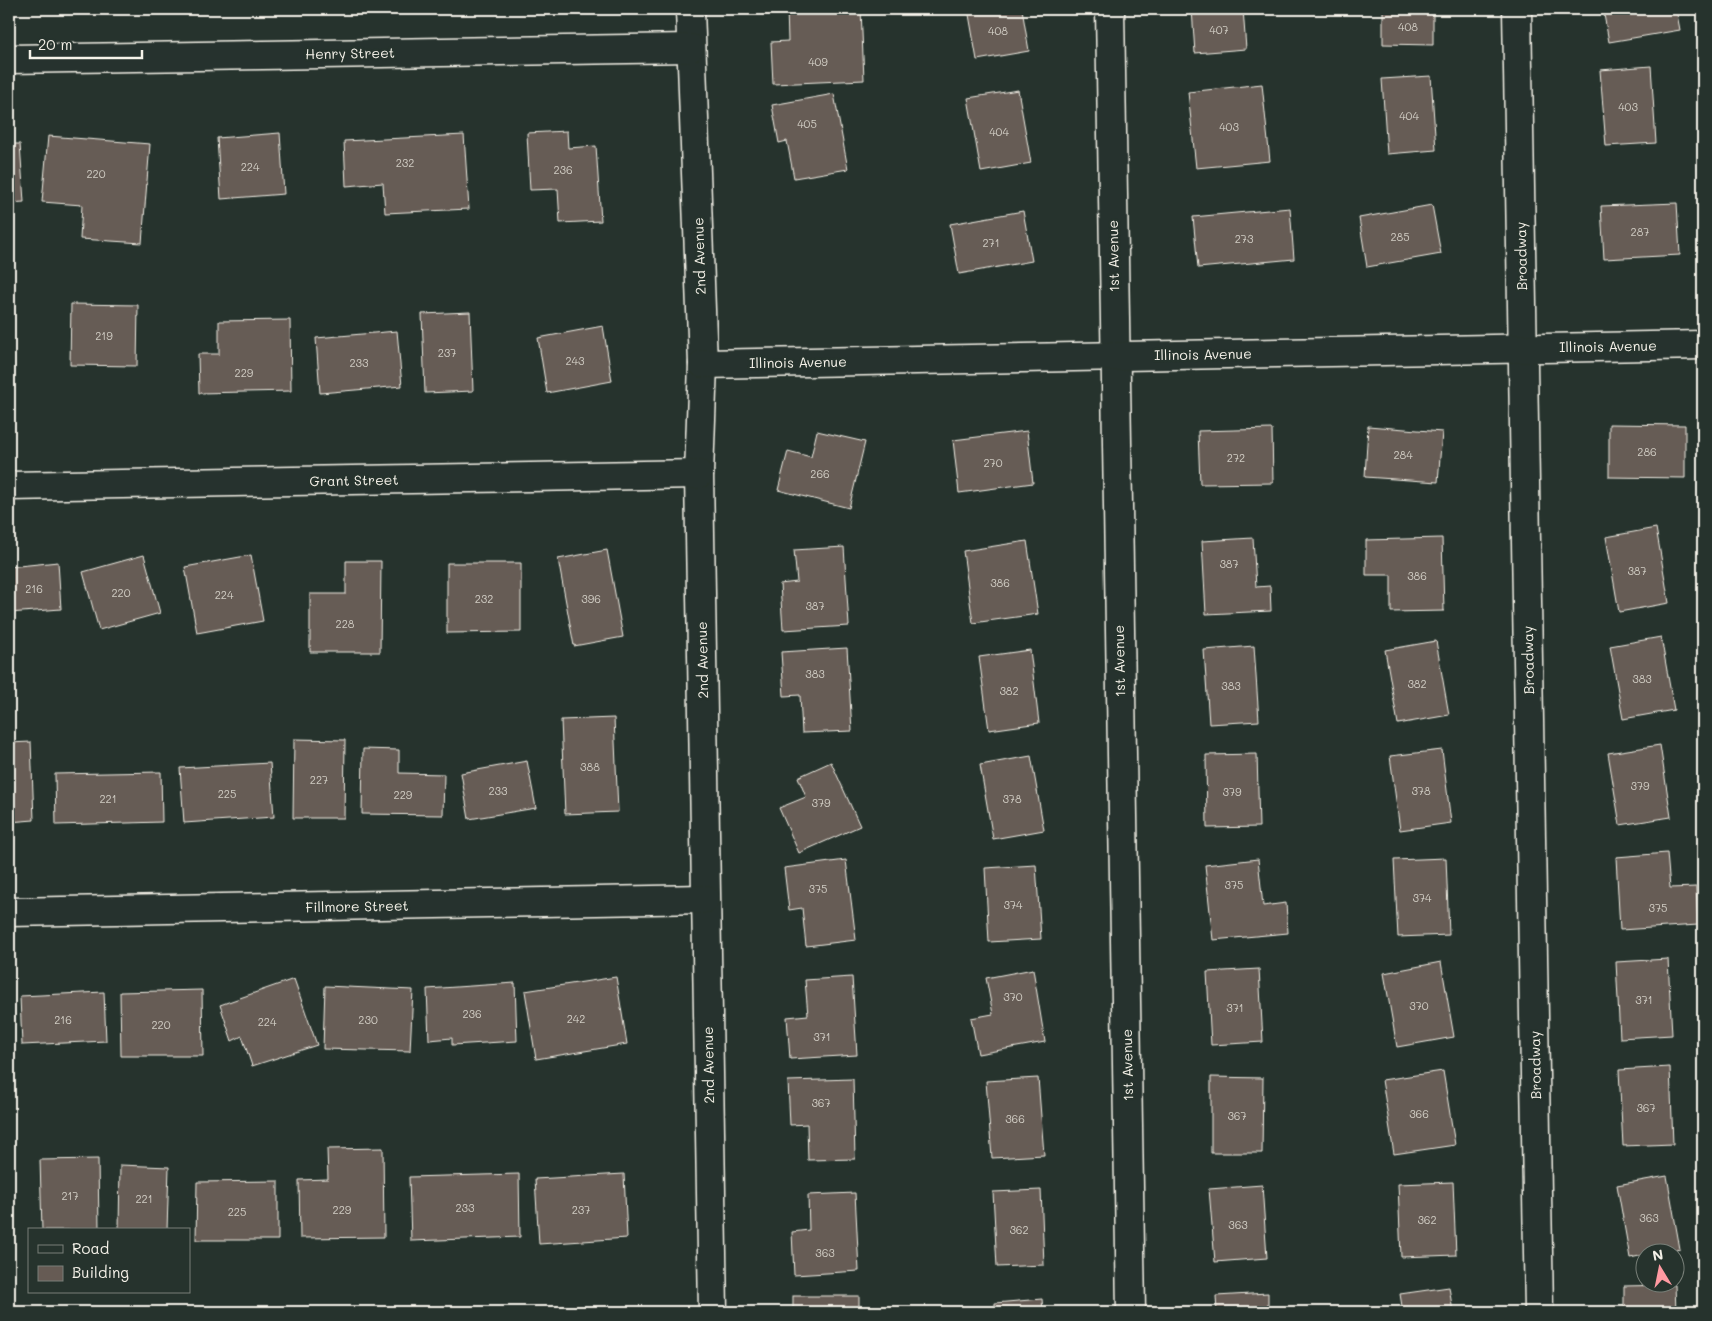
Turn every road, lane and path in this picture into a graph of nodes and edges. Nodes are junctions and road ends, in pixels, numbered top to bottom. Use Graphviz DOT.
graph roads {
  1 [pos="690,9"];
  2 [pos="1110,9"];
  3 [pos="1517,9"];
  4 [pos="690,48"];
  5 [pos="9,59"];
  6 [pos="1703,344"];
  7 [pos="1523,348"];
  8 [pos="1114,356"];
  9 [pos="703,364"];
  10 [pos="699,474"];
  11 [pos="9,486"];
  12 [pos="705,899"];
  13 [pos="9,912"];
  14 [pos="713,1312"];
  15 [pos="1131,1312"];
  16 [pos="1539,1312"];
  1 -- 4 [label="street, 2nd Avenue"];
  2 -- 8 [label="street, 1st Avenue"];
  3 -- 7 [label="street, Broadway"];
  4 -- 5 [label="street, Henry Street"];
  4 -- 9 [label="street, 2nd Avenue"];
  6 -- 7 [label="street, Illinois Avenue"];
  7 -- 8 [label="street, Illinois Avenue"];
  7 -- 16 [label="street, Broadway"];
  8 -- 9 [label="street, Illinois Avenue"];
  8 -- 15 [label="street, 1st Avenue"];
  9 -- 10 [label="street, 2nd Avenue"];
  10 -- 11 [label="street, Grant Street"];
  10 -- 12 [label="street, 2nd Avenue"];
  12 -- 13 [label="street, Fillmore Street"];
  12 -- 14 [label="street, 2nd Avenue"];
}
